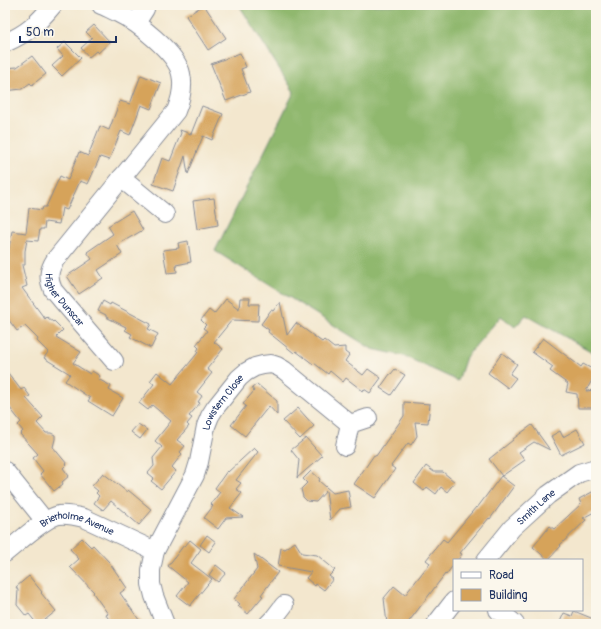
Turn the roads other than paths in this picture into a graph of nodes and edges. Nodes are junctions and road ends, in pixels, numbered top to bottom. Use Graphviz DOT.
graph roads {
  1 [pos="53,5"];
  2 [pos="101,5"];
  3 [pos="5,43"];
  4 [pos="121,178"];
  5 [pos="165,214"];
  6 [pos="114,360"];
  7 [pos="368,418"];
  8 [pos="350,424"];
  9 [pos="345,446"];
  10 [pos="596,468"];
  11 [pos="5,471"];
  12 [pos="45,521"];
  13 [pos="155,551"];
  14 [pos="5,553"];
  15 [pos="487,559"];
  16 [pos="453,602"];
  17 [pos="499,611"];
  18 [pos="165,624"];
  19 [pos="436,624"];
  20 [pos="515,624"];
  1 -- 3 [label="street"];
  2 -- 4 [label="street, Higher Dunscar"];
  4 -- 5 [label="street"];
  4 -- 6 [label="street, Higher Dunscar"];
  7 -- 8 [label="street"];
  8 -- 9 [label="street"];
  8 -- 13 [label="street, Lowstern Close"];
  10 -- 15 [label="street, Smith Lane"];
  11 -- 12 [label="street"];
  12 -- 13 [label="street, Brierholme Avenue"];
  12 -- 14 [label="street, Brierholme Avenue"];
  13 -- 18 [label="street, Lowstern Close"];
  16 -- 19 [label="street"];
  17 -- 20 [label="street"];
}
